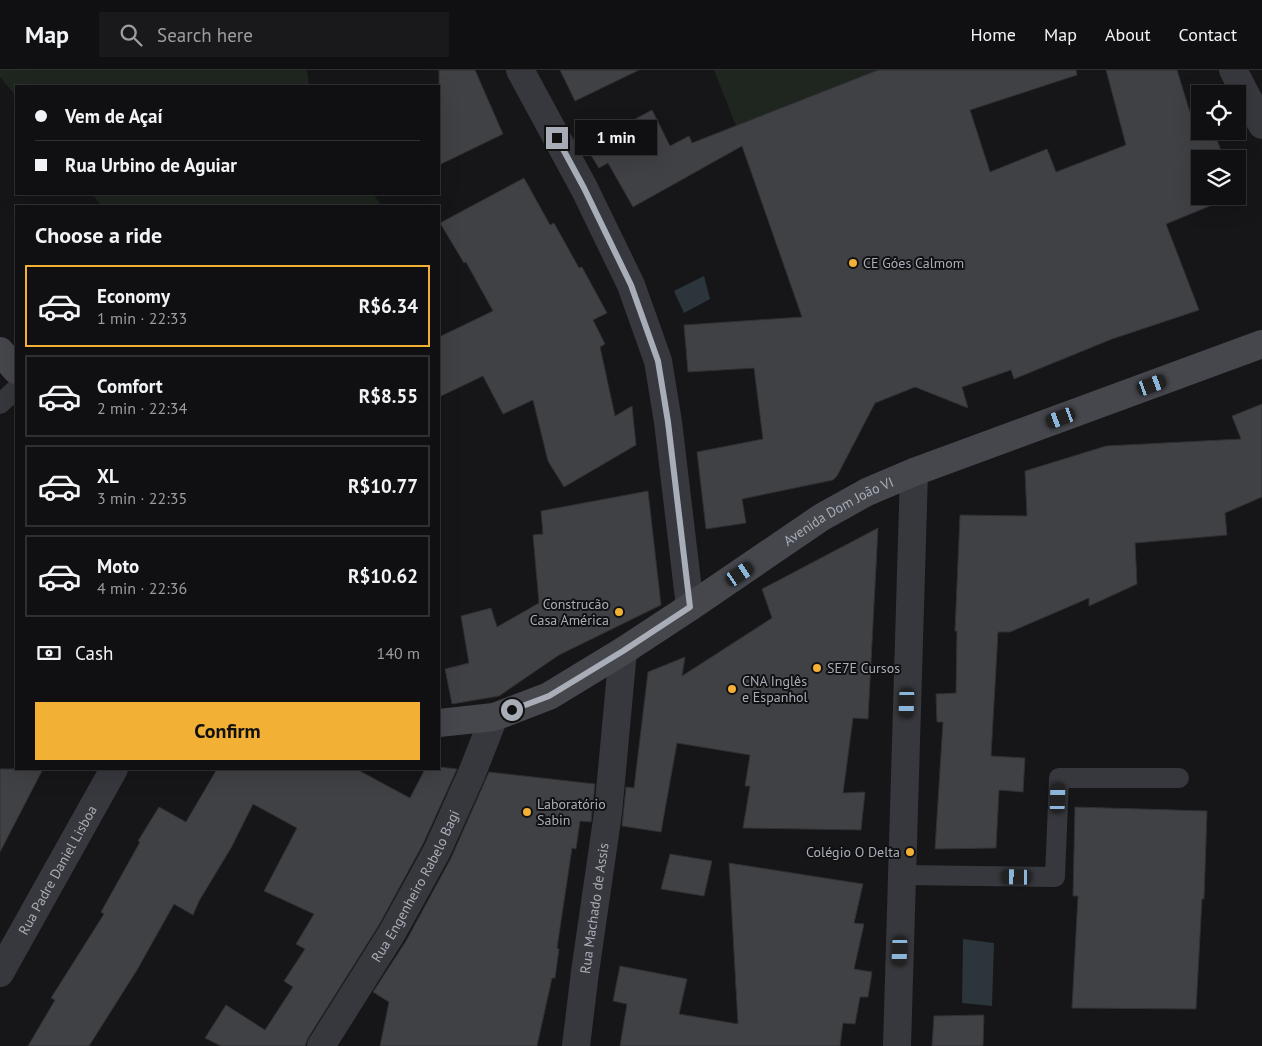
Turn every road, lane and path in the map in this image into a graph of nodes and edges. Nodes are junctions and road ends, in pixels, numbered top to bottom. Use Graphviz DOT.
graph roads {
  1 [pos="520,70"];
  2 [pos="1233,70"];
  3 [pos="1262,125"];
  4 [pos="1262,344"];
  5 [pos="0,351"];
  6 [pos="15,369"];
  7 [pos="15,390"];
  8 [pos="0,404"];
  9 [pos="914,472"];
  10 [pos="690,607"];
  11 [pos="623,651"];
  12 [pos="494,717"];
  13 [pos="440,723"];
  14 [pos="113,770"];
  15 [pos="1179,778"];
  16 [pos="902,875"];
  17 [pos="0,973"];
  18 [pos="321,1046"];
  19 [pos="576,1046"];
  20 [pos="897,1046"];
  1 -- 10 [label="street"];
  2 -- 3 [label="street"];
  4 -- 9 [label="main road, Avenida Dom João VI"];
  5 -- 6 [label="main road"];
  7 -- 8 [label="lane"];
  9 -- 10 [label="main road, Avenida Dom João VI"];
  9 -- 16 [label="street"];
  10 -- 11 [label="main road, Avenida Dom João VI"];
  11 -- 12 [label="main road, Avenida Dom João VI"];
  11 -- 19 [label="street, Rua Machado de Assis"];
  12 -- 13 [label="main road, Avenida Dom João VI"];
  12 -- 18 [label="street, Rua Engenheiro Rabelo Bagi"];
  14 -- 17 [label="street, Rua Padre Daniel Lisboa"];
  15 -- 16 [label="lane"];
  16 -- 20 [label="street"];
}
